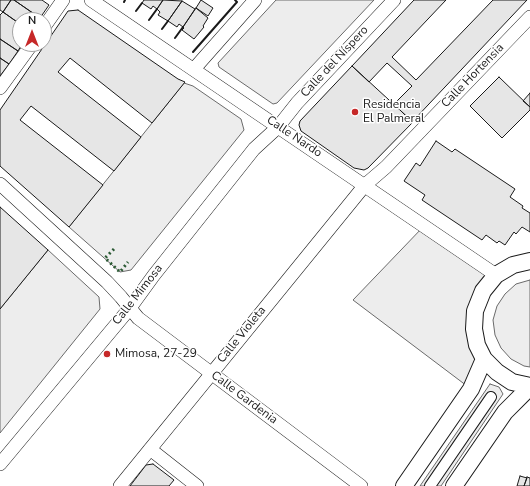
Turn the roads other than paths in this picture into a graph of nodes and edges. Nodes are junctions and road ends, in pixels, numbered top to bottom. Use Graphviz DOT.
graph roads {
  1 [pos="63,0"];
  2 [pos="91,0"];
  3 [pos="394,0"];
  4 [pos="251,1"];
  5 [pos="52,16"];
  6 [pos="530,17"];
  7 [pos="26,52"];
  8 [pos="194,69"];
  9 [pos="0,88"];
  10 [pos="278,127"];
  11 [pos="0,184"];
  12 [pos="365,185"];
  13 [pos="530,261"];
  14 [pos="496,275"];
  15 [pos="130,308"];
  16 [pos="484,359"];
  17 [pos="211,373"];
  18 [pos="530,386"];
  19 [pos="492,397"];
  20 [pos="150,449"];
  21 [pos="0,464"];
  22 [pos="120,486"];
  23 [pos="197,486"];
  24 [pos="361,486"];
  25 [pos="404,486"];
  26 [pos="430,486"];
  27 [pos="454,486"];
  1 -- 5 [label="street"];
  2 -- 8 [label="street, Calle Nardo"];
  3 -- 10 [label="street, Calle del Níspero"];
  4 -- 8 [label="street"];
  6 -- 12 [label="street, Calle Hortensia"];
  7 -- 9 [label="street"];
  8 -- 10 [label="street, Calle Nardo"];
  10 -- 12 [label="street, Calle Nardo"];
  10 -- 15 [label="street, Calle Mimosa"];
  11 -- 15 [label="street, Calle Gardenia"];
  12 -- 14 [label="street, Calle Nardo"];
  12 -- 17 [label="street, Calle Violeta"];
  13 -- 14 [label="street"];
  14 -- 16 [label="street"];
  15 -- 17 [label="street, Calle Gardenia"];
  15 -- 21 [label="street, Calle Mimosa"];
  16 -- 18 [label="street"];
  16 -- 25 [label="street"];
  17 -- 20 [label="street, Calle Violeta"];
  17 -- 24 [label="street, Calle Gardenia"];
  18 -- 27 [label="street"];
  19 -- 26 [label="street"];
  20 -- 22 [label="street, Calle Violeta"];
  20 -- 23 [label="street"];
}
